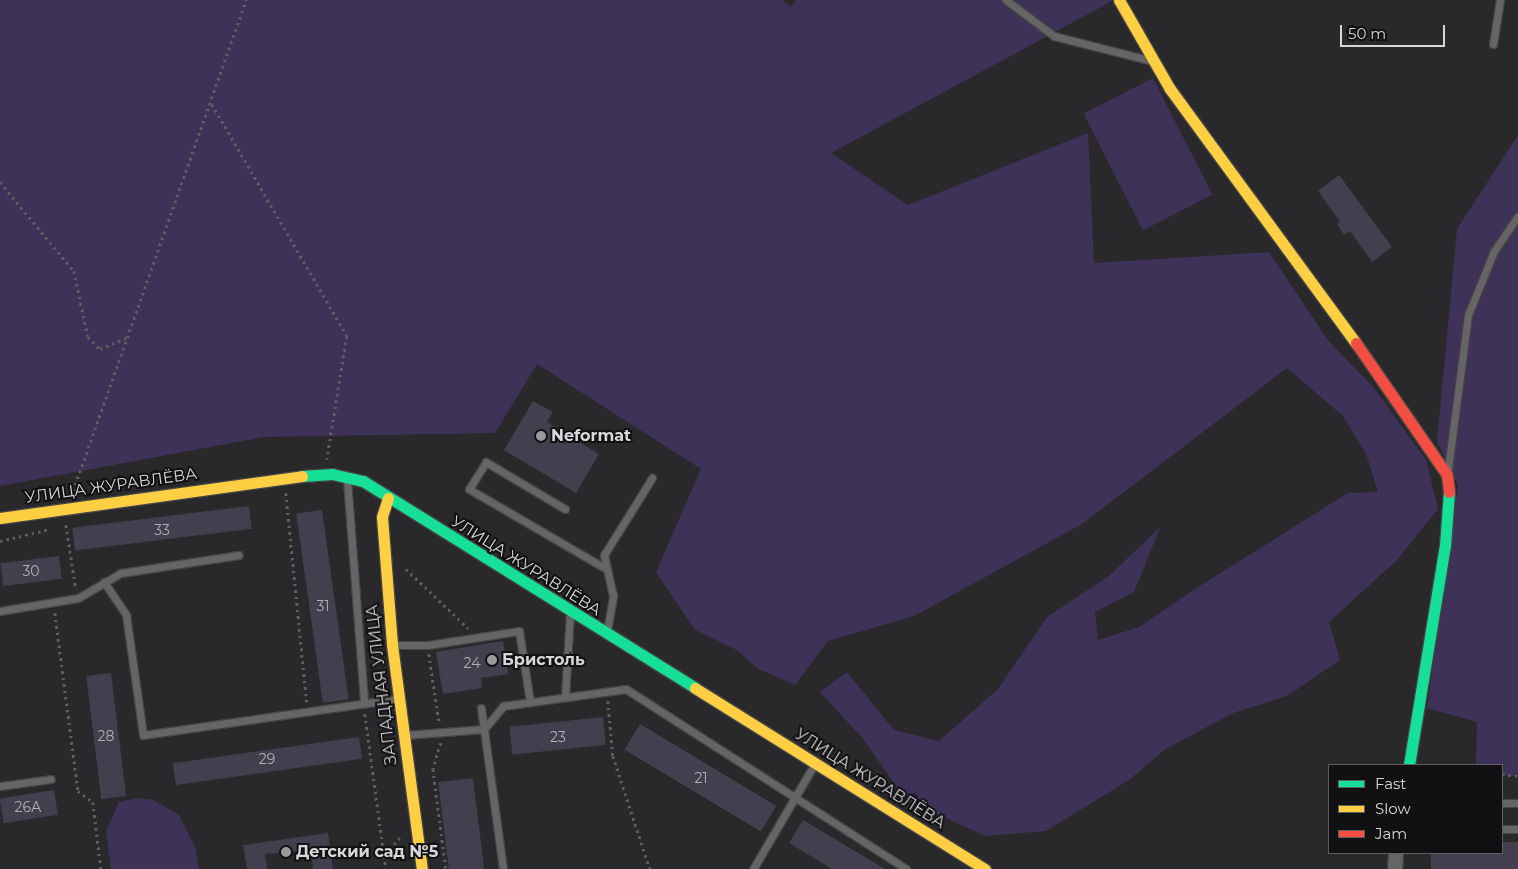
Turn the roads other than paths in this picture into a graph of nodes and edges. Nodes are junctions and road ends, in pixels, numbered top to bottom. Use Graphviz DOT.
graph roads {
  1 [pos="1006,0"];
  2 [pos="1119,0"];
  3 [pos="1500,0"];
  4 [pos="1493,44"];
  5 [pos="1151,61"];
  6 [pos="1518,216"];
  7 [pos="1447,474"];
  8 [pos="347,477"];
  9 [pos="652,478"];
  10 [pos="388,498"];
  11 [pos="565,509"];
  12 [pos="0,518"];
  13 [pos="239,554"];
  14 [pos="605,568"];
  15 [pos="104,582"];
  16 [pos="0,611"];
  17 [pos="570,613"];
  18 [pos="606,636"];
  19 [pos="392,645"];
  20 [pos="565,697"];
  21 [pos="397,698"];
  22 [pos="530,702"];
  23 [pos="364,703"];
  24 [pos="481,708"];
  25 [pos="484,729"];
  26 [pos="403,735"];
  27 [pos="814,764"];
  28 [pos="1409,764"];
  29 [pos="51,779"];
  30 [pos="0,786"];
  31 [pos="795,798"];
  32 [pos="1503,803"];
  33 [pos="1518,803"];
  34 [pos="1503,829"];
  35 [pos="1518,829"];
  36 [pos="1396,854"];
  37 [pos="422,869"];
  38 [pos="503,869"];
  39 [pos="753,869"];
  40 [pos="906,869"];
  41 [pos="985,869"];
  42 [pos="1394,869"];
  1 -- 5 [label="lane"];
  2 -- 5 [label="street"];
  3 -- 4 [label="lane"];
  5 -- 7 [label="street"];
  6 -- 7 [label="lane"];
  7 -- 28 [label="street"];
  8 -- 10 [label="street, УЛИЦА ЖУРАВЛЁВА"];
  8 -- 12 [label="street, УЛИЦА ЖУРАВЛЁВА"];
  8 -- 23 [label="lane"];
  9 -- 14 [label="lane"];
  10 -- 17 [label="street, УЛИЦА ЖУРАВЛЁВА"];
  10 -- 19 [label="street, ЗАПАДНАЯ УЛИЦА"];
  11 -- 14 [label="lane"];
  13 -- 15 [label="lane"];
  14 -- 18 [label="lane"];
  15 -- 16 [label="lane"];
  15 -- 23 [label="lane"];
  17 -- 18 [label="street, УЛИЦА ЖУРАВЛЁВА"];
  17 -- 20 [label="lane"];
  18 -- 27 [label="street, УЛИЦА ЖУРАВЛЁВА"];
  19 -- 21 [label="street, ЗАПАДНАЯ УЛИЦА"];
  19 -- 22 [label="lane"];
  20 -- 22 [label="lane"];
  20 -- 31 [label="lane"];
  21 -- 23 [label="lane"];
  21 -- 26 [label="street, ЗАПАДНАЯ УЛИЦА"];
  22 -- 25 [label="lane"];
  24 -- 25 [label="lane"];
  25 -- 26 [label="lane"];
  25 -- 38 [label="lane"];
  26 -- 37 [label="street, ЗАПАДНАЯ УЛИЦА"];
  27 -- 31 [label="lane"];
  27 -- 41 [label="street, УЛИЦА ЖУРАВЛЁВА"];
  29 -- 30 [label="lane"];
  31 -- 39 [label="lane"];
  31 -- 40 [label="lane"];
  32 -- 33 [label="lane"];
  34 -- 35 [label="lane"];
  36 -- 42 [label="street"];
}
